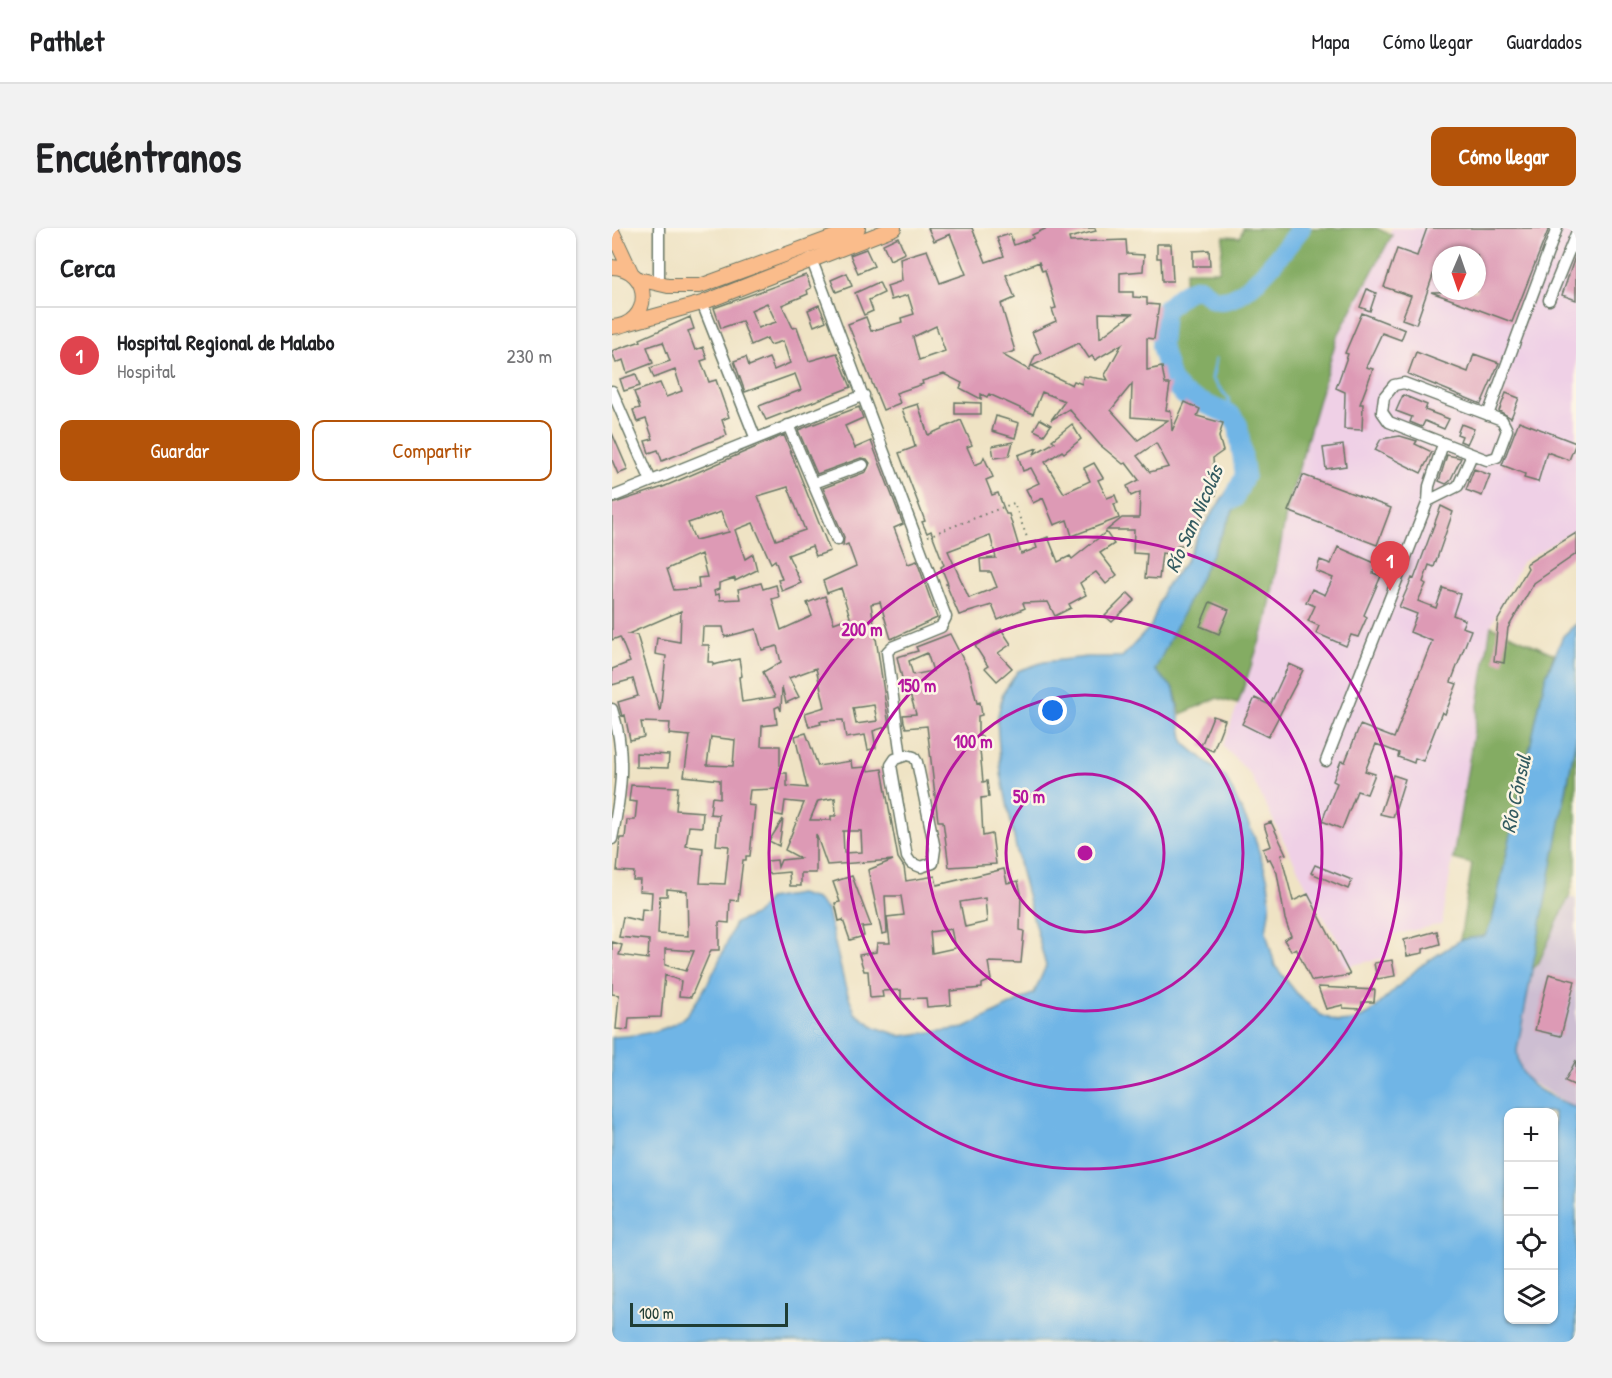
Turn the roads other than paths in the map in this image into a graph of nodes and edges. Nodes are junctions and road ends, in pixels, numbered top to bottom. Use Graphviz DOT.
graph roads {
  1 [pos="858,228"];
  2 [pos="894,228"];
  3 [pos="1557,228"];
  4 [pos="661,229"];
  5 [pos="612,231"];
  6 [pos="1576,234"];
  7 [pos="811,258"];
  8 [pos="612,267"];
  9 [pos="634,275"];
  10 [pos="659,285"];
  11 [pos="1550,300"];
  12 [pos="702,303"];
  13 [pos="618,327"];
  14 [pos="612,391"];
  15 [pos="864,395"];
  16 [pos="1488,415"];
  17 [pos="788,425"];
  18 [pos="755,437"];
  19 [pos="1443,444"];
  20 [pos="1472,455"];
  21 [pos="863,465"];
  22 [pos="651,481"];
  23 [pos="814,483"];
  24 [pos="612,497"];
  25 [pos="1428,501"];
  26 [pos="837,540"];
  27 [pos="612,709"];
  28 [pos="901,757"];
  29 [pos="1326,761"];
  30 [pos="612,839"];
  1 -- 10 [label="main road"];
  2 -- 7 [label="main road"];
  3 -- 16 [label="street"];
  4 -- 10 [label="street"];
  5 -- 9 [label="main road"];
  6 -- 11 [label="street"];
  7 -- 12 [label="main road"];
  7 -- 15 [label="street"];
  8 -- 9 [label="main road"];
  9 -- 10 [label="main road"];
  9 -- 13 [label="main road"];
  12 -- 13 [label="main road"];
  12 -- 18 [label="street"];
  14 -- 22 [label="street"];
  15 -- 17 [label="street"];
  15 -- 28 [label="street"];
  16 -- 19 [label="street"];
  16 -- 20 [label="street"];
  17 -- 18 [label="street"];
  17 -- 23 [label="street"];
  18 -- 22 [label="street"];
  19 -- 20 [label="street"];
  19 -- 25 [label="street"];
  20 -- 25 [label="street"];
  21 -- 23 [label="street"];
  22 -- 24 [label="street"];
  23 -- 26 [label="street"];
  25 -- 29 [label="street"];
  27 -- 30 [label="street"];
  28 -- 28 [label="street"];
}
